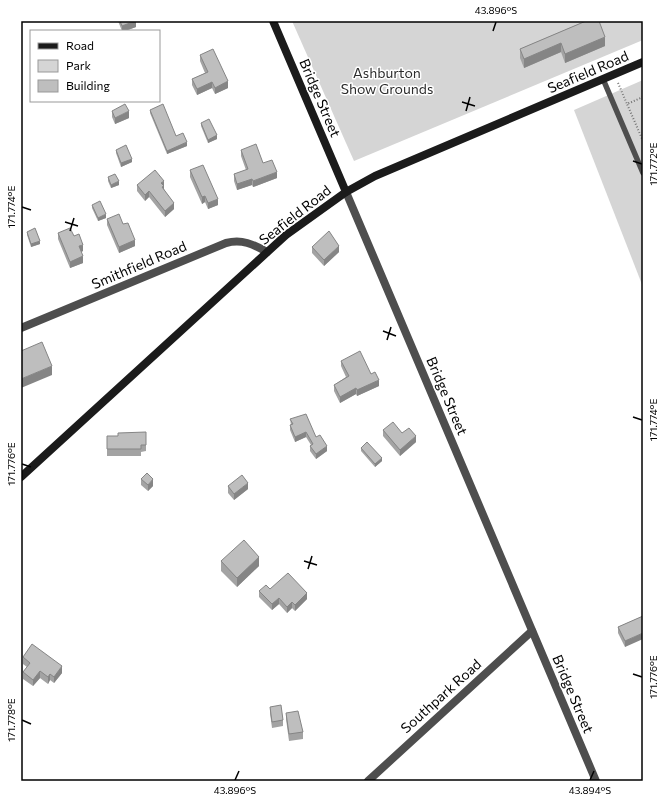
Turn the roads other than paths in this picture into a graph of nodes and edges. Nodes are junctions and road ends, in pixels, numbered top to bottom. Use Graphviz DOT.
graph roads {
  1 [pos="273,21"];
  2 [pos="643,62"];
  3 [pos="603,79"];
  4 [pos="643,170"];
  5 [pos="346,192"];
  6 [pos="267,252"];
  7 [pos="21,328"];
  8 [pos="21,477"];
  9 [pos="532,631"];
  10 [pos="368,781"];
  11 [pos="596,781"];
  1 -- 5 [label="street, Bridge Street"];
  2 -- 3 [label="street, Seafield Road"];
  3 -- 4 [label="lane"];
  3 -- 5 [label="street, Seafield Road"];
  5 -- 6 [label="street, Seafield Road"];
  5 -- 9 [label="street, Bridge Street"];
  6 -- 7 [label="street, Smithfield Road"];
  6 -- 8 [label="street, Seafield Road"];
  9 -- 10 [label="street, Southpark Road"];
  9 -- 11 [label="street, Bridge Street"];
}
